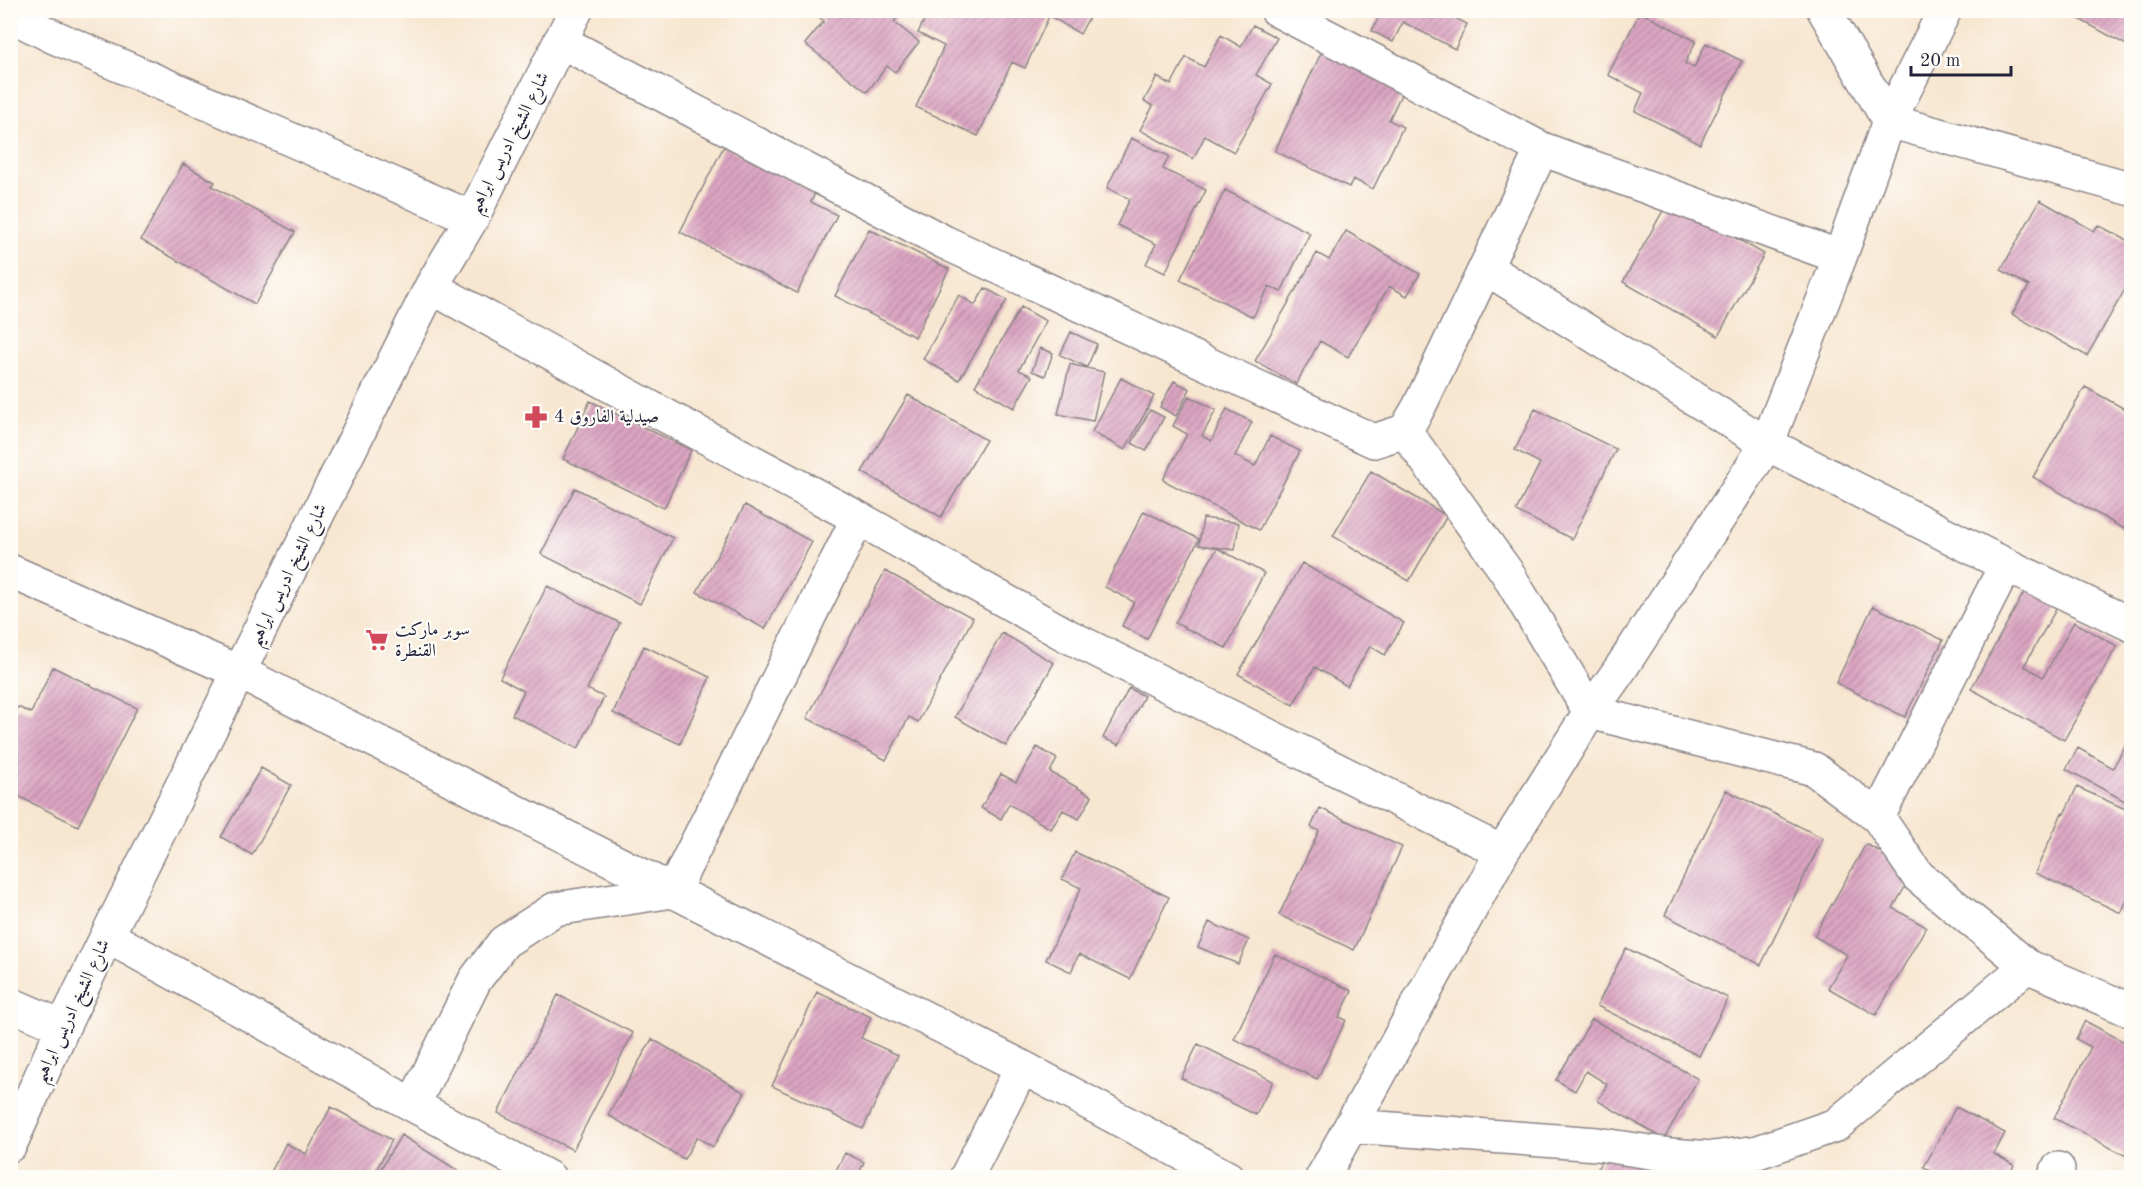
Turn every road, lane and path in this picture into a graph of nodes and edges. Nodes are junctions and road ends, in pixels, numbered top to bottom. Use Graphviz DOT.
graph roads {
  1 [pos="576,10"];
  2 [pos="1277,10"];
  3 [pos="1824,10"];
  4 [pos="1945,10"];
  5 [pos="10,15"];
  6 [pos="58,23"];
  7 [pos="560,41"];
  8 [pos="1889,121"];
  9 [pos="1542,148"];
  10 [pos="2132,189"];
  11 [pos="472,218"];
  12 [pos="1840,257"];
  13 [pos="1486,267"];
  14 [pos="431,287"];
  15 [pos="1405,431"];
  16 [pos="1767,444"];
  17 [pos="858,518"];
  18 [pos="2006,565"];
  19 [pos="10,571"];
  20 [pos="2132,625"];
  21 [pos="239,672"];
  22 [pos="1590,712"];
  23 [pos="1878,817"];
  24 [pos="1502,852"];
  25 [pos="673,891"];
  26 [pos="107,936"];
  27 [pos="2027,966"];
  28 [pos="10,1004"];
  29 [pos="2132,1011"];
  30 [pos="63,1027"];
  31 [pos="1022,1067"];
  32 [pos="413,1106"];
  33 [pos="1351,1126"];
  34 [pos="10,1145"];
  35 [pos="549,1178"];
  36 [pos="966,1178"];
  37 [pos="1228,1178"];
  38 [pos="1322,1178"];
  1 -- 7 [label="street, شارع الشيخ ادريس ابراهيم"];
  2 -- 9 [label="street"];
  3 -- 8 [label="street"];
  4 -- 8 [label="street"];
  5 -- 6 [label="street"];
  6 -- 11 [label="street"];
  7 -- 11 [label="street, شارع الشيخ ادريس ابراهيم"];
  7 -- 15 [label="street"];
  8 -- 10 [label="street"];
  8 -- 12 [label="street"];
  9 -- 12 [label="street"];
  9 -- 13 [label="street"];
  11 -- 14 [label="street, شارع الشيخ ادريس ابراهيم"];
  12 -- 16 [label="street"];
  13 -- 15 [label="street"];
  13 -- 16 [label="street"];
  14 -- 17 [label="street"];
  14 -- 21 [label="street, شارع الشيخ ادريس ابراهيم"];
  15 -- 22 [label="street"];
  16 -- 18 [label="street"];
  16 -- 22 [label="street"];
  17 -- 24 [label="street"];
  17 -- 25 [label="street"];
  18 -- 20 [label="street"];
  18 -- 23 [label="street"];
  19 -- 21 [label="street"];
  21 -- 25 [label="street"];
  21 -- 26 [label="street, شارع الشيخ ادريس ابراهيم"];
  22 -- 23 [label="street"];
  22 -- 24 [label="street"];
  23 -- 27 [label="street"];
  24 -- 33 [label="street"];
  25 -- 31 [label="street"];
  25 -- 32 [label="street"];
  26 -- 30 [label="street, شارع الشيخ ادريس ابراهيم"];
  26 -- 32 [label="street"];
  27 -- 29 [label="street"];
  27 -- 33 [label="street"];
  28 -- 30 [label="street"];
  30 -- 34 [label="street, شارع الشيخ ادريس ابراهيم"];
  31 -- 36 [label="street"];
  31 -- 37 [label="street"];
  32 -- 35 [label="street"];
  33 -- 38 [label="street"];
}
